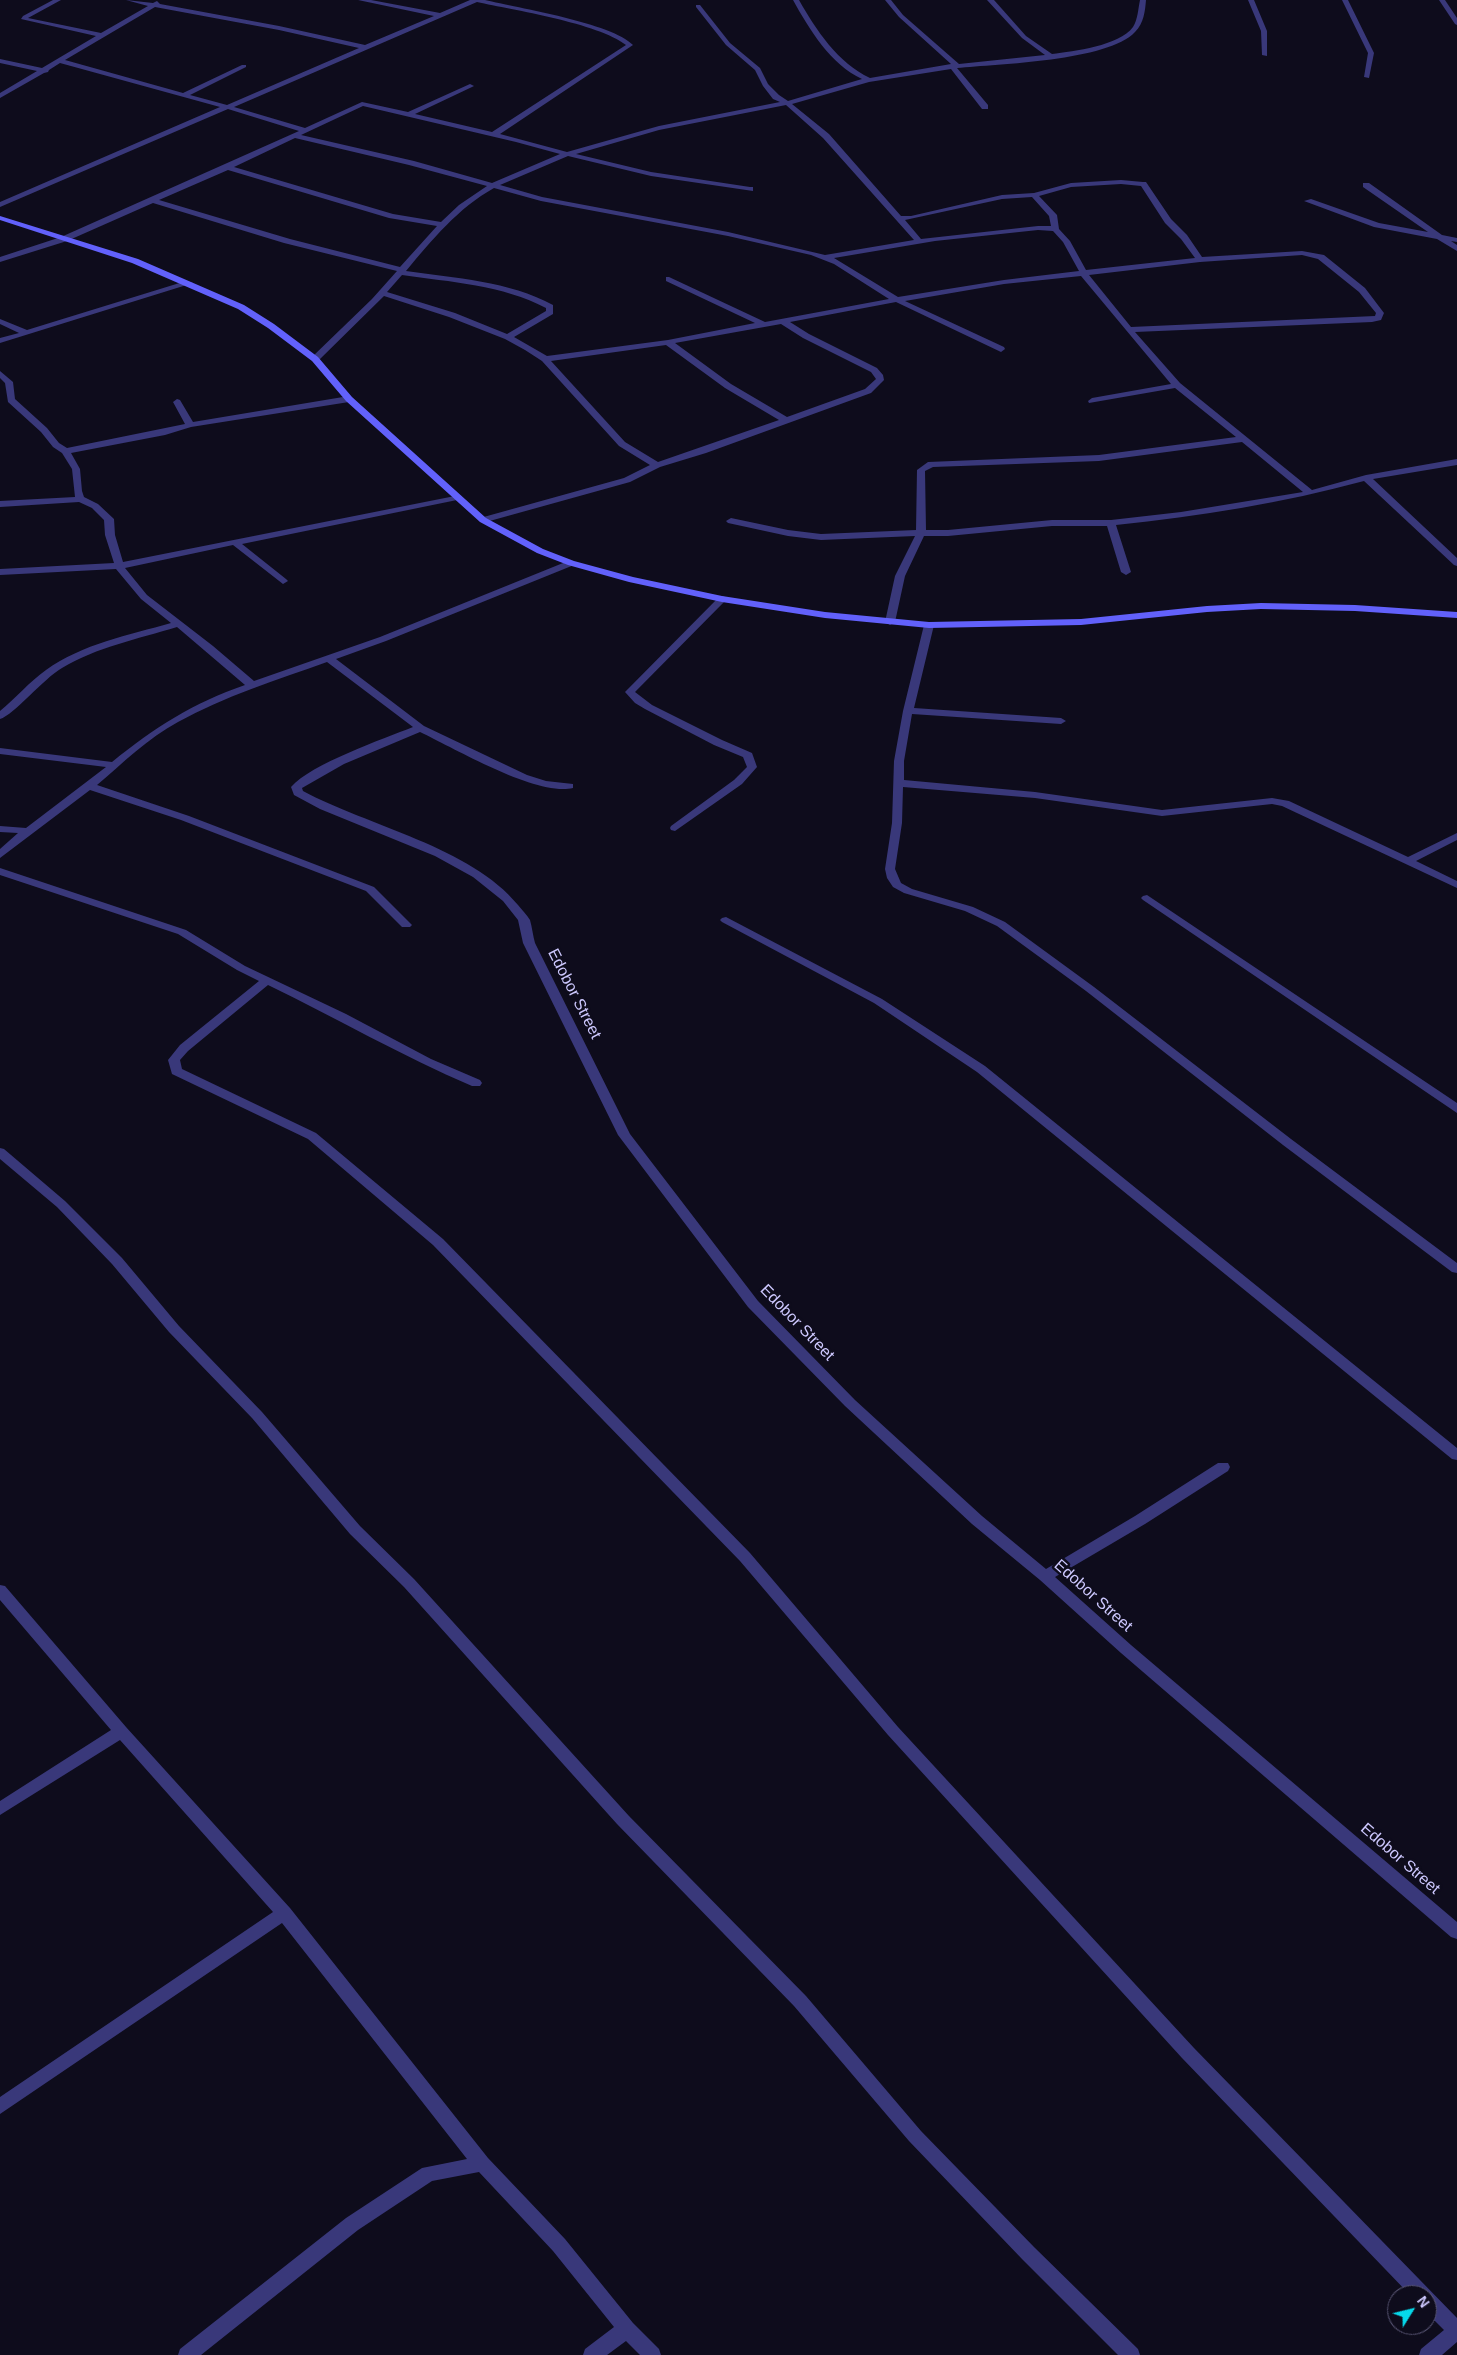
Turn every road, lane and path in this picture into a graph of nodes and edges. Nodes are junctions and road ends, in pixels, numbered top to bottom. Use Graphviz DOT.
graph roads {
  1 [pos="58,0"];
  2 [pos="129,0"];
  3 [pos="163,0"];
  4 [pos="361,0"];
  5 [pos="476,0"];
  6 [pos="796,0"];
  7 [pos="888,0"];
  8 [pos="990,0"];
  9 [pos="1143,0"];
  10 [pos="1251,0"];
  11 [pos="1345,0"];
  12 [pos="1442,0"];
  13 [pos="156,4"];
  14 [pos="698,6"];
  15 [pos="440,15"];
  16 [pos="1457,23"];
  17 [pos="103,36"];
  18 [pos="364,47"];
  19 [pos="1049,55"];
  20 [pos="1264,55"];
  21 [pos="0,61"];
  22 [pos="59,61"];
  23 [pos="244,66"];
  24 [pos="954,66"];
  25 [pos="46,70"];
  26 [pos="1367,77"];
  27 [pos="869,80"];
  28 [pos="470,86"];
  29 [pos="184,95"];
  30 [pos="0,96"];
  31 [pos="787,103"];
  32 [pos="227,107"];
  33 [pos="985,107"];
  34 [pos="410,114"];
  35 [pos="303,130"];
  36 [pos="494,134"];
  37 [pos="292,135"];
  38 [pos="568,154"];
  39 [pos="227,168"];
  40 [pos="1366,185"];
  41 [pos="493,186"];
  42 [pos="750,189"];
  43 [pos="1034,194"];
  44 [pos="152,200"];
  45 [pos="1308,201"];
  46 [pos="0,205"];
  47 [pos="0,218"];
  48 [pos="898,218"];
  49 [pos="443,225"];
  50 [pos="1054,229"];
  51 [pos="64,239"];
  52 [pos="1444,239"];
  53 [pos="1457,240"];
  54 [pos="919,241"];
  55 [pos="1457,249"];
  56 [pos="826,257"];
  57 [pos="0,260"];
  58 [pos="1200,260"];
  59 [pos="401,271"];
  60 [pos="1084,274"];
  61 [pos="669,279"];
  62 [pos="189,283"];
  63 [pos="382,293"];
  64 [pos="897,300"];
  65 [pos="0,321"];
  66 [pos="783,321"];
  67 [pos="764,324"];
  68 [pos="1128,330"];
  69 [pos="26,333"];
  70 [pos="508,337"];
  71 [pos="0,341"];
  72 [pos="668,342"];
  73 [pos="1002,350"];
  74 [pos="315,359"];
  75 [pos="545,359"];
  76 [pos="0,374"];
  77 [pos="1177,385"];
  78 [pos="348,399"];
  79 [pos="1092,400"];
  80 [pos="177,402"];
  81 [pos="785,420"];
  82 [pos="190,425"];
  83 [pos="1243,440"];
  84 [pos="66,451"];
  85 [pos="1457,462"];
  86 [pos="657,465"];
  87 [pos="1366,478"];
  88 [pos="1310,493"];
  89 [pos="457,497"];
  90 [pos="80,499"];
  91 [pos="0,504"];
  92 [pos="483,520"];
  93 [pos="731,521"];
  94 [pos="1111,523"];
  95 [pos="921,533"];
  96 [pos="236,543"];
  97 [pos="571,563"];
  98 [pos="1457,563"];
  99 [pos="119,566"];
  100 [pos="0,572"];
  101 [pos="1126,572"];
  102 [pos="282,581"];
  103 [pos="722,599"];
  104 [pos="1457,615"];
  105 [pos="890,622"];
  106 [pos="178,624"];
  107 [pos="929,625"];
  108 [pos="328,658"];
  109 [pos="253,686"];
  110 [pos="908,711"];
  111 [pos="0,716"];
  112 [pos="1061,721"];
  113 [pos="420,728"];
  114 [pos="0,752"];
  115 [pos="116,764"];
  116 [pos="897,783"];
  117 [pos="89,786"];
  118 [pos="569,786"];
  119 [pos="675,828"];
  120 [pos="0,829"];
  121 [pos="29,830"];
  122 [pos="1457,836"];
  123 [pos="0,855"];
  124 [pos="1409,861"];
  125 [pos="0,871"];
  126 [pos="1457,885"];
  127 [pos="1147,898"];
  128 [pos="726,920"];
  129 [pos="406,925"];
  130 [pos="267,980"];
  131 [pos="476,1083"];
  132 [pos="1457,1109"];
  133 [pos="0,1152"];
  134 [pos="1457,1269"];
  135 [pos="1457,1454"];
  136 [pos="1223,1467"];
  137 [pos="1045,1576"];
  138 [pos="2,1596"];
  139 [pos="121,1731"];
  140 [pos="0,1810"];
  141 [pos="284,1913"];
  142 [pos="1457,1932"];
  143 [pos="0,2106"];
  144 [pos="482,2164"];
  145 [pos="1412,2285"];
  146 [pos="1437,2310"];
  147 [pos="627,2329"];
  148 [pos="1457,2331"];
  149 [pos="187,2355"];
  150 [pos="592,2355"];
  151 [pos="652,2355"];
  152 [pos="1131,2355"];
  153 [pos="1428,2355"];
  1 -- 17 [label="street"];
  2 -- 13 [label="street"];
  3 -- 13 [label="street"];
  4 -- 15 [label="street"];
  5 -- 15 [label="street"];
  5 -- 36 [label="street"];
  6 -- 27 [label="street"];
  7 -- 24 [label="street"];
  8 -- 19 [label="street"];
  9 -- 19 [label="street"];
  10 -- 20 [label="street"];
  11 -- 26 [label="street"];
  12 -- 16 [label="street"];
  13 -- 17 [label="street"];
  13 -- 18 [label="street"];
  14 -- 31 [label="street"];
  15 -- 18 [label="street"];
  17 -- 22 [label="street"];
  18 -- 32 [label="street"];
  19 -- 24 [label="street"];
  21 -- 25 [label="street"];
  22 -- 25 [label="street"];
  22 -- 29 [label="street"];
  23 -- 29 [label="street"];
  24 -- 27 [label="street"];
  24 -- 33 [label="street"];
  25 -- 30 [label="street"];
  27 -- 31 [label="street"];
  28 -- 34 [label="street"];
  29 -- 32 [label="street"];
  31 -- 38 [label="street"];
  31 -- 48 [label="street"];
  32 -- 35 [label="street"];
  32 -- 46 [label="street"];
  34 -- 35 [label="street"];
  34 -- 36 [label="street"];
  35 -- 37 [label="street"];
  36 -- 38 [label="street"];
  37 -- 39 [label="street"];
  37 -- 41 [label="street"];
  38 -- 41 [label="street"];
  38 -- 42 [label="street"];
  39 -- 44 [label="street"];
  39 -- 49 [label="street"];
  40 -- 52 [label="street"];
  41 -- 49 [label="street"];
  41 -- 56 [label="street"];
  43 -- 48 [label="street"];
  43 -- 50 [label="street"];
  43 -- 58 [label="street"];
  44 -- 51 [label="street"];
  44 -- 59 [label="street"];
  45 -- 52 [label="street"];
  47 -- 51 [label="street"];
  48 -- 54 [label="street"];
  49 -- 59 [label="street"];
  50 -- 54 [label="street"];
  50 -- 60 [label="street"];
  51 -- 57 [label="street"];
  51 -- 62 [label="street"];
  52 -- 53 [label="street"];
  52 -- 55 [label="street"];
  54 -- 56 [label="street"];
  56 -- 64 [label="street"];
  58 -- 60 [label="street"];
  58 -- 68 [label="street"];
  59 -- 63 [label="street"];
  59 -- 70 [label="street"];
  60 -- 64 [label="street"];
  60 -- 68 [label="street"];
  61 -- 67 [label="street"];
  62 -- 69 [label="street"];
  62 -- 74 [label="street"];
  63 -- 70 [label="street"];
  63 -- 74 [label="street"];
  64 -- 66 [label="street"];
  64 -- 73 [label="street"];
  65 -- 69 [label="street"];
  66 -- 67 [label="street"];
  66 -- 81 [label="street"];
  67 -- 72 [label="street"];
  68 -- 77 [label="street"];
  69 -- 71 [label="street"];
  70 -- 75 [label="street"];
  72 -- 75 [label="street"];
  72 -- 81 [label="street"];
  74 -- 78 [label="street"];
  75 -- 86 [label="street"];
  76 -- 84 [label="street"];
  77 -- 79 [label="street"];
  77 -- 83 [label="street"];
  78 -- 82 [label="street"];
  78 -- 89 [label="street"];
  80 -- 82 [label="street"];
  81 -- 86 [label="street"];
  82 -- 84 [label="street"];
  83 -- 88 [label="street"];
  83 -- 95 [label="street"];
  84 -- 90 [label="street"];
  85 -- 87 [label="street"];
  86 -- 92 [label="street"];
  87 -- 88 [label="street"];
  87 -- 98 [label="street"];
  88 -- 94 [label="street"];
  89 -- 92 [label="street"];
  89 -- 96 [label="street"];
  90 -- 91 [label="street"];
  90 -- 99 [label="street"];
  92 -- 97 [label="street"];
  93 -- 95 [label="street"];
  94 -- 95 [label="street"];
  94 -- 101 [label="street"];
  95 -- 105 [label="street"];
  96 -- 99 [label="street"];
  96 -- 102 [label="street"];
  97 -- 103 [label="street"];
  97 -- 108 [label="street"];
  99 -- 100 [label="street"];
  99 -- 106 [label="street"];
  103 -- 105 [label="street"];
  103 -- 119 [label="street"];
  104 -- 107 [label="street"];
  105 -- 107 [label="street"];
  106 -- 109 [label="street"];
  106 -- 111 [label="street"];
  107 -- 110 [label="street"];
  108 -- 109 [label="street"];
  108 -- 113 [label="street"];
  109 -- 115 [label="street"];
  110 -- 112 [label="street"];
  110 -- 116 [label="street"];
  113 -- 118 [label="street"];
  113 -- 137 [label="street, Edobor Street"];
  114 -- 115 [label="street"];
  115 -- 117 [label="street"];
  116 -- 124 [label="street"];
  116 -- 134 [label="street"];
  117 -- 121 [label="street"];
  117 -- 129 [label="street"];
  120 -- 121 [label="street"];
  121 -- 123 [label="street"];
  122 -- 124 [label="street"];
  124 -- 126 [label="street"];
  125 -- 130 [label="street"];
  127 -- 132 [label="street"];
  128 -- 135 [label="street"];
  130 -- 131 [label="street"];
  130 -- 145 [label="street"];
  133 -- 152 [label="street"];
  136 -- 137 [label="street"];
  137 -- 142 [label="street, Edobor Street"];
  138 -- 139 [label="street"];
  139 -- 140 [label="street"];
  139 -- 141 [label="street"];
  141 -- 143 [label="street"];
  141 -- 144 [label="street"];
  144 -- 147 [label="street"];
  144 -- 149 [label="street"];
  146 -- 148 [label="street"];
  147 -- 150 [label="street"];
  147 -- 151 [label="street"];
  148 -- 153 [label="street"];
}
